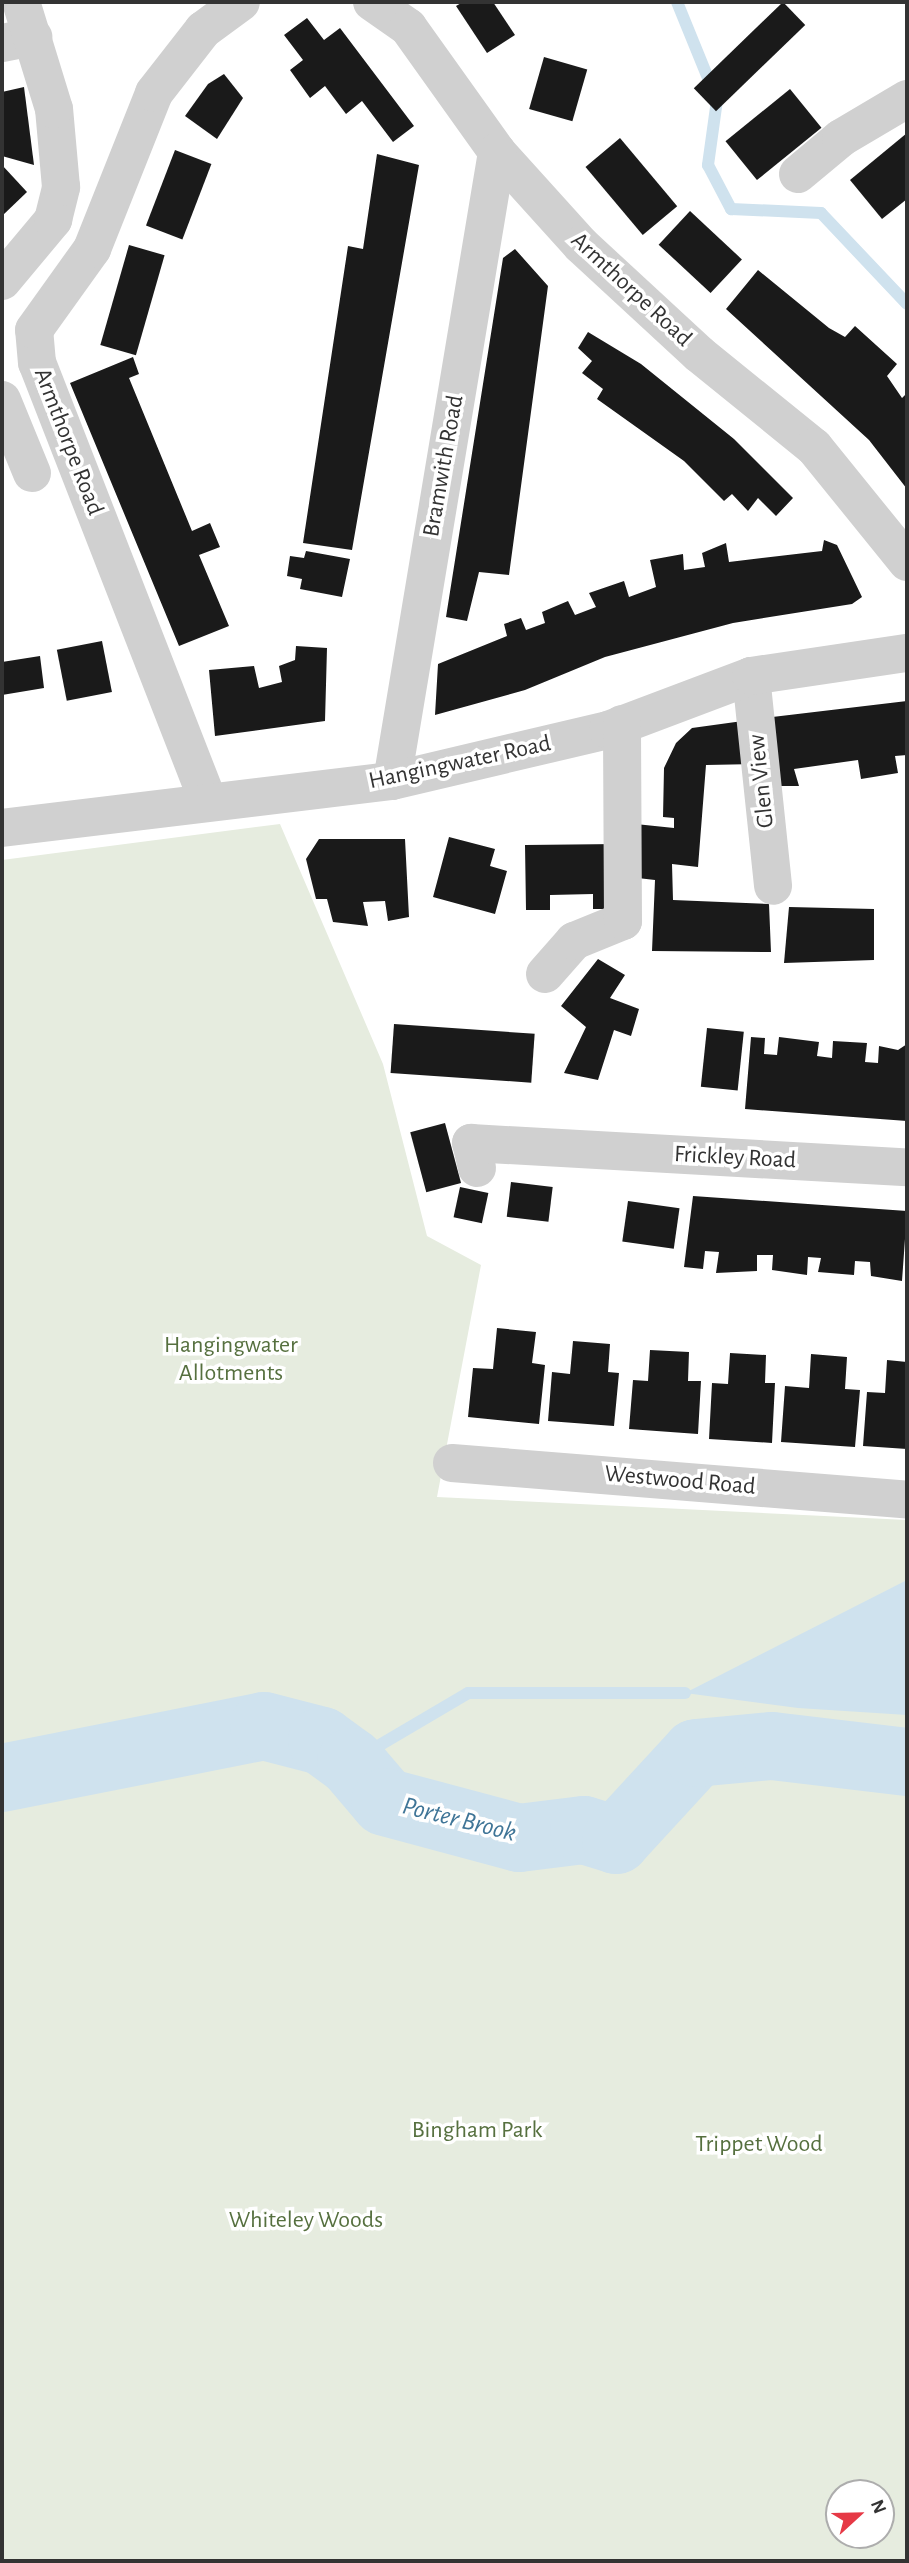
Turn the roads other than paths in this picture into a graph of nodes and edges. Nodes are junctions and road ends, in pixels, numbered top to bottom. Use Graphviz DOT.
graph roads {
  1 [pos="241,2"];
  2 [pos="372,2"];
  3 [pos="19,27"];
  4 [pos="907,99"];
  5 [pos="497,152"];
  6 [pos="798,174"];
  7 [pos="2,281"];
  8 [pos="2,400"];
  9 [pos="79,473"];
  10 [pos="17,474"];
  11 [pos="907,562"];
  12 [pos="907,653"];
  13 [pos="751,676"];
  14 [pos="622,724"];
  15 [pos="392,781"];
  16 [pos="208,801"];
  17 [pos="2,828"];
  18 [pos="774,886"];
  19 [pos="545,974"];
  20 [pos="907,1167"];
  21 [pos="477,1168"];
  22 [pos="452,1463"];
  23 [pos="907,1500"];
  1 -- 9 [label="street, Armthorpe Road"];
  2 -- 5 [label="street, Armthorpe Road"];
  3 -- 7 [label="street"];
  4 -- 6 [label="street"];
  5 -- 11 [label="street, Armthorpe Road"];
  5 -- 15 [label="street, Bramwith Road"];
  8 -- 10 [label="street"];
  9 -- 10 [label="street"];
  9 -- 16 [label="street, Armthorpe Road"];
  12 -- 13 [label="street, Hangingwater Road"];
  13 -- 14 [label="street, Hangingwater Road"];
  13 -- 18 [label="street, Glen View"];
  14 -- 15 [label="street, Hangingwater Road"];
  14 -- 19 [label="street"];
  15 -- 16 [label="street, Hangingwater Road"];
  16 -- 17 [label="street, Hangingwater Road"];
  20 -- 21 [label="street, Frickley Road"];
  22 -- 23 [label="street, Westwood Road"];
}
